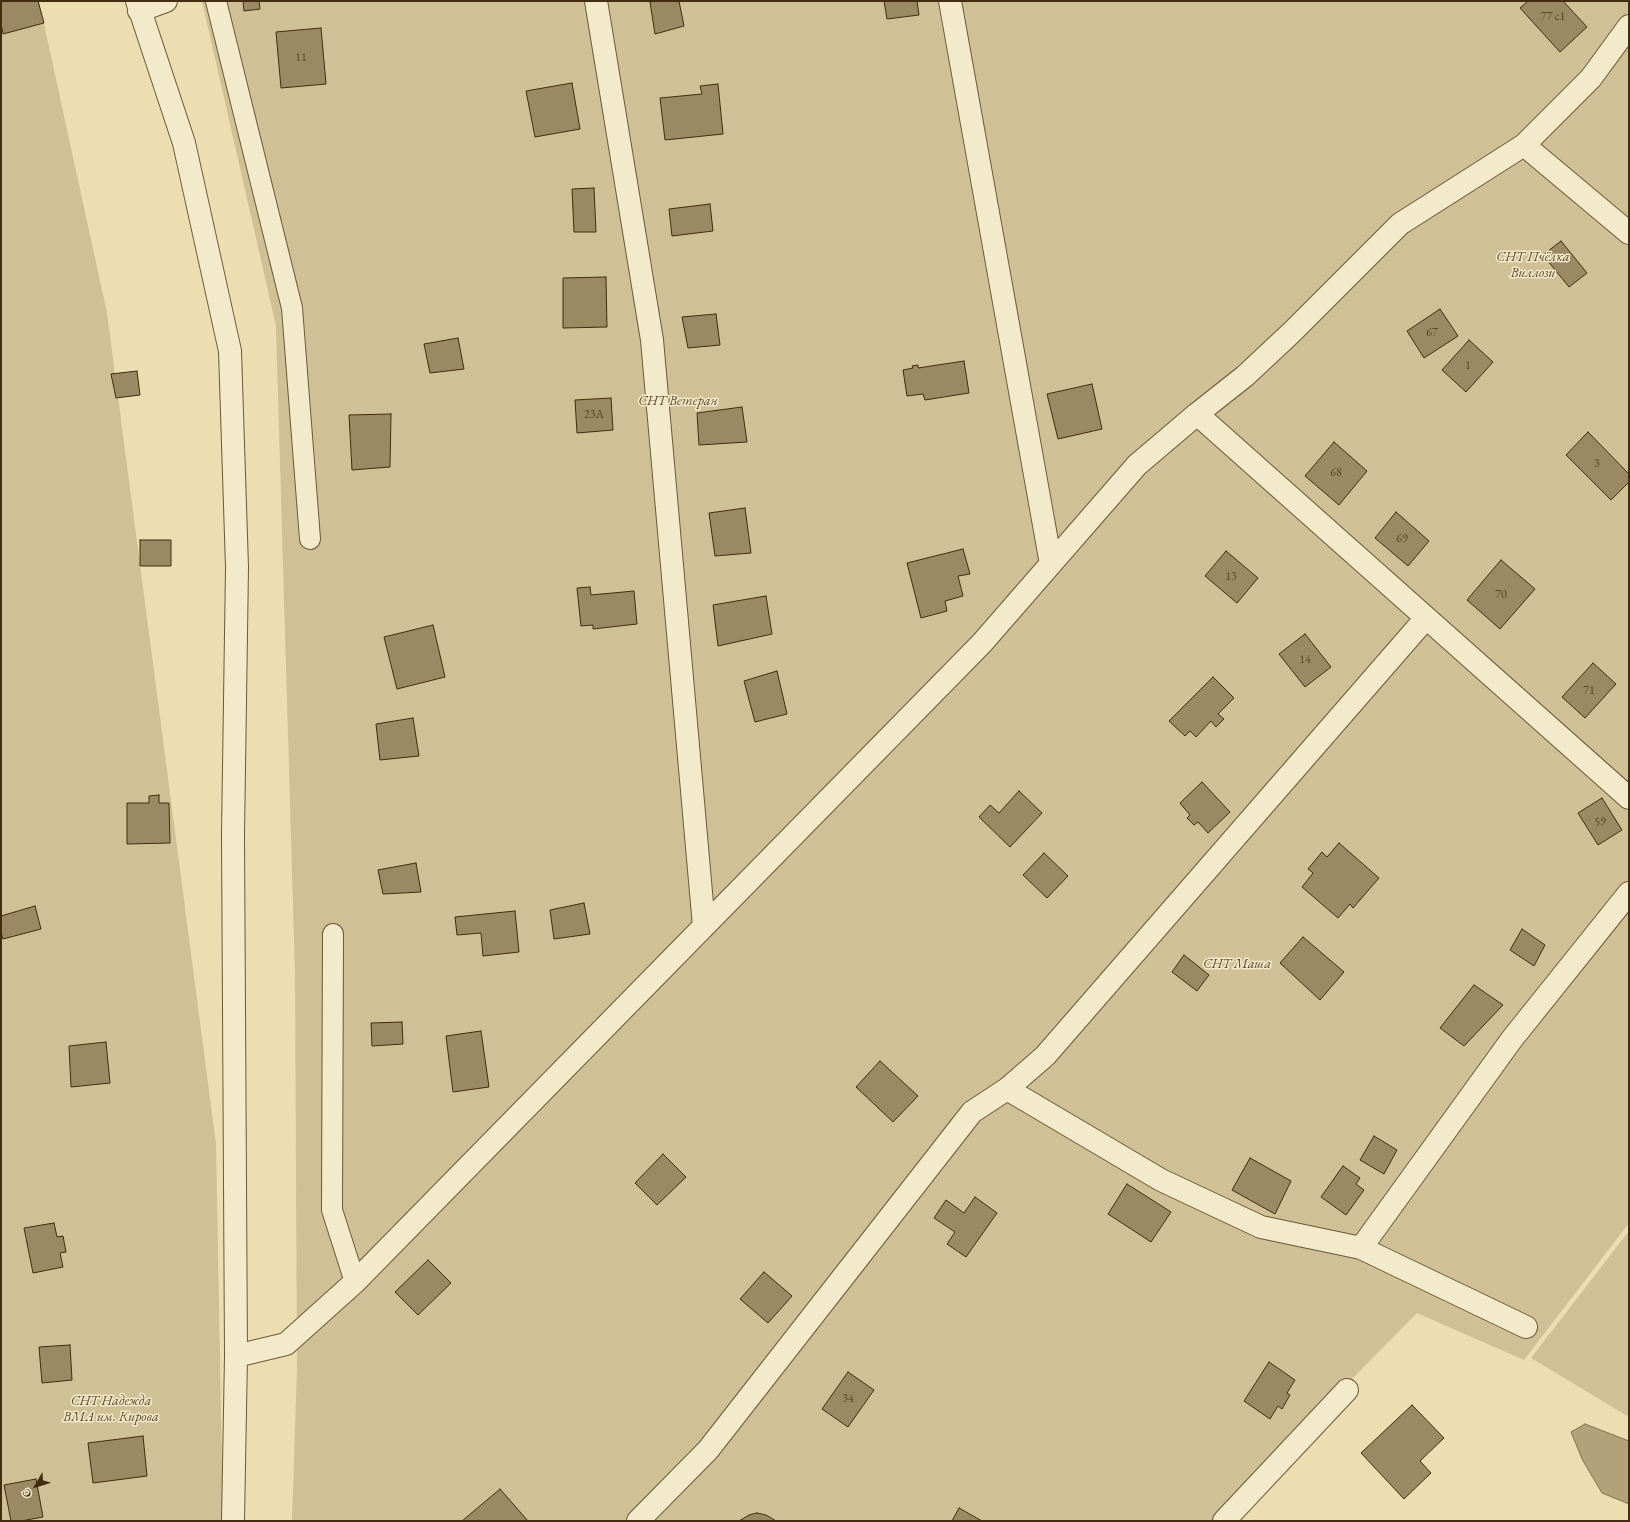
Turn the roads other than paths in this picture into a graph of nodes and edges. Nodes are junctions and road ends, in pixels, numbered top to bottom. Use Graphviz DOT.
graph roads {
  1 [pos="166,1"];
  2 [pos="216,1"];
  3 [pos="596,1"];
  4 [pos="950,1"];
  5 [pos="138,6"];
  6 [pos="1629,26"];
  7 [pos="1524,145"];
  8 [pos="1629,233"];
  9 [pos="1197,414"];
  10 [pos="310,538"];
  11 [pos="1051,564"];
  12 [pos="1426,618"];
  13 [pos="1629,798"];
  14 [pos="1629,893"];
  15 [pos="704,926"];
  16 [pos="334,934"];
  17 [pos="1007,1089"];
  18 [pos="1361,1248"];
  19 [pos="355,1282"];
  20 [pos="1526,1327"];
  21 [pos="236,1356"];
  22 [pos="1347,1390"];
  23 [pos="233,1521"];
  24 [pos="638,1521"];
  25 [pos="1224,1521"];
  1 -- 5 [label="street"];
  2 -- 10 [label="lane"];
  3 -- 15 [label="street"];
  4 -- 11 [label="street"];
  5 -- 21 [label="street"];
  6 -- 7 [label="street"];
  7 -- 8 [label="street"];
  7 -- 9 [label="street"];
  9 -- 11 [label="street"];
  9 -- 12 [label="street"];
  11 -- 15 [label="street"];
  12 -- 13 [label="street"];
  12 -- 17 [label="street"];
  14 -- 18 [label="street"];
  15 -- 19 [label="street"];
  16 -- 19 [label="lane"];
  17 -- 18 [label="street"];
  17 -- 24 [label="street"];
  18 -- 20 [label="street"];
  19 -- 21 [label="street"];
  21 -- 23 [label="street"];
  22 -- 25 [label="street"];
}
